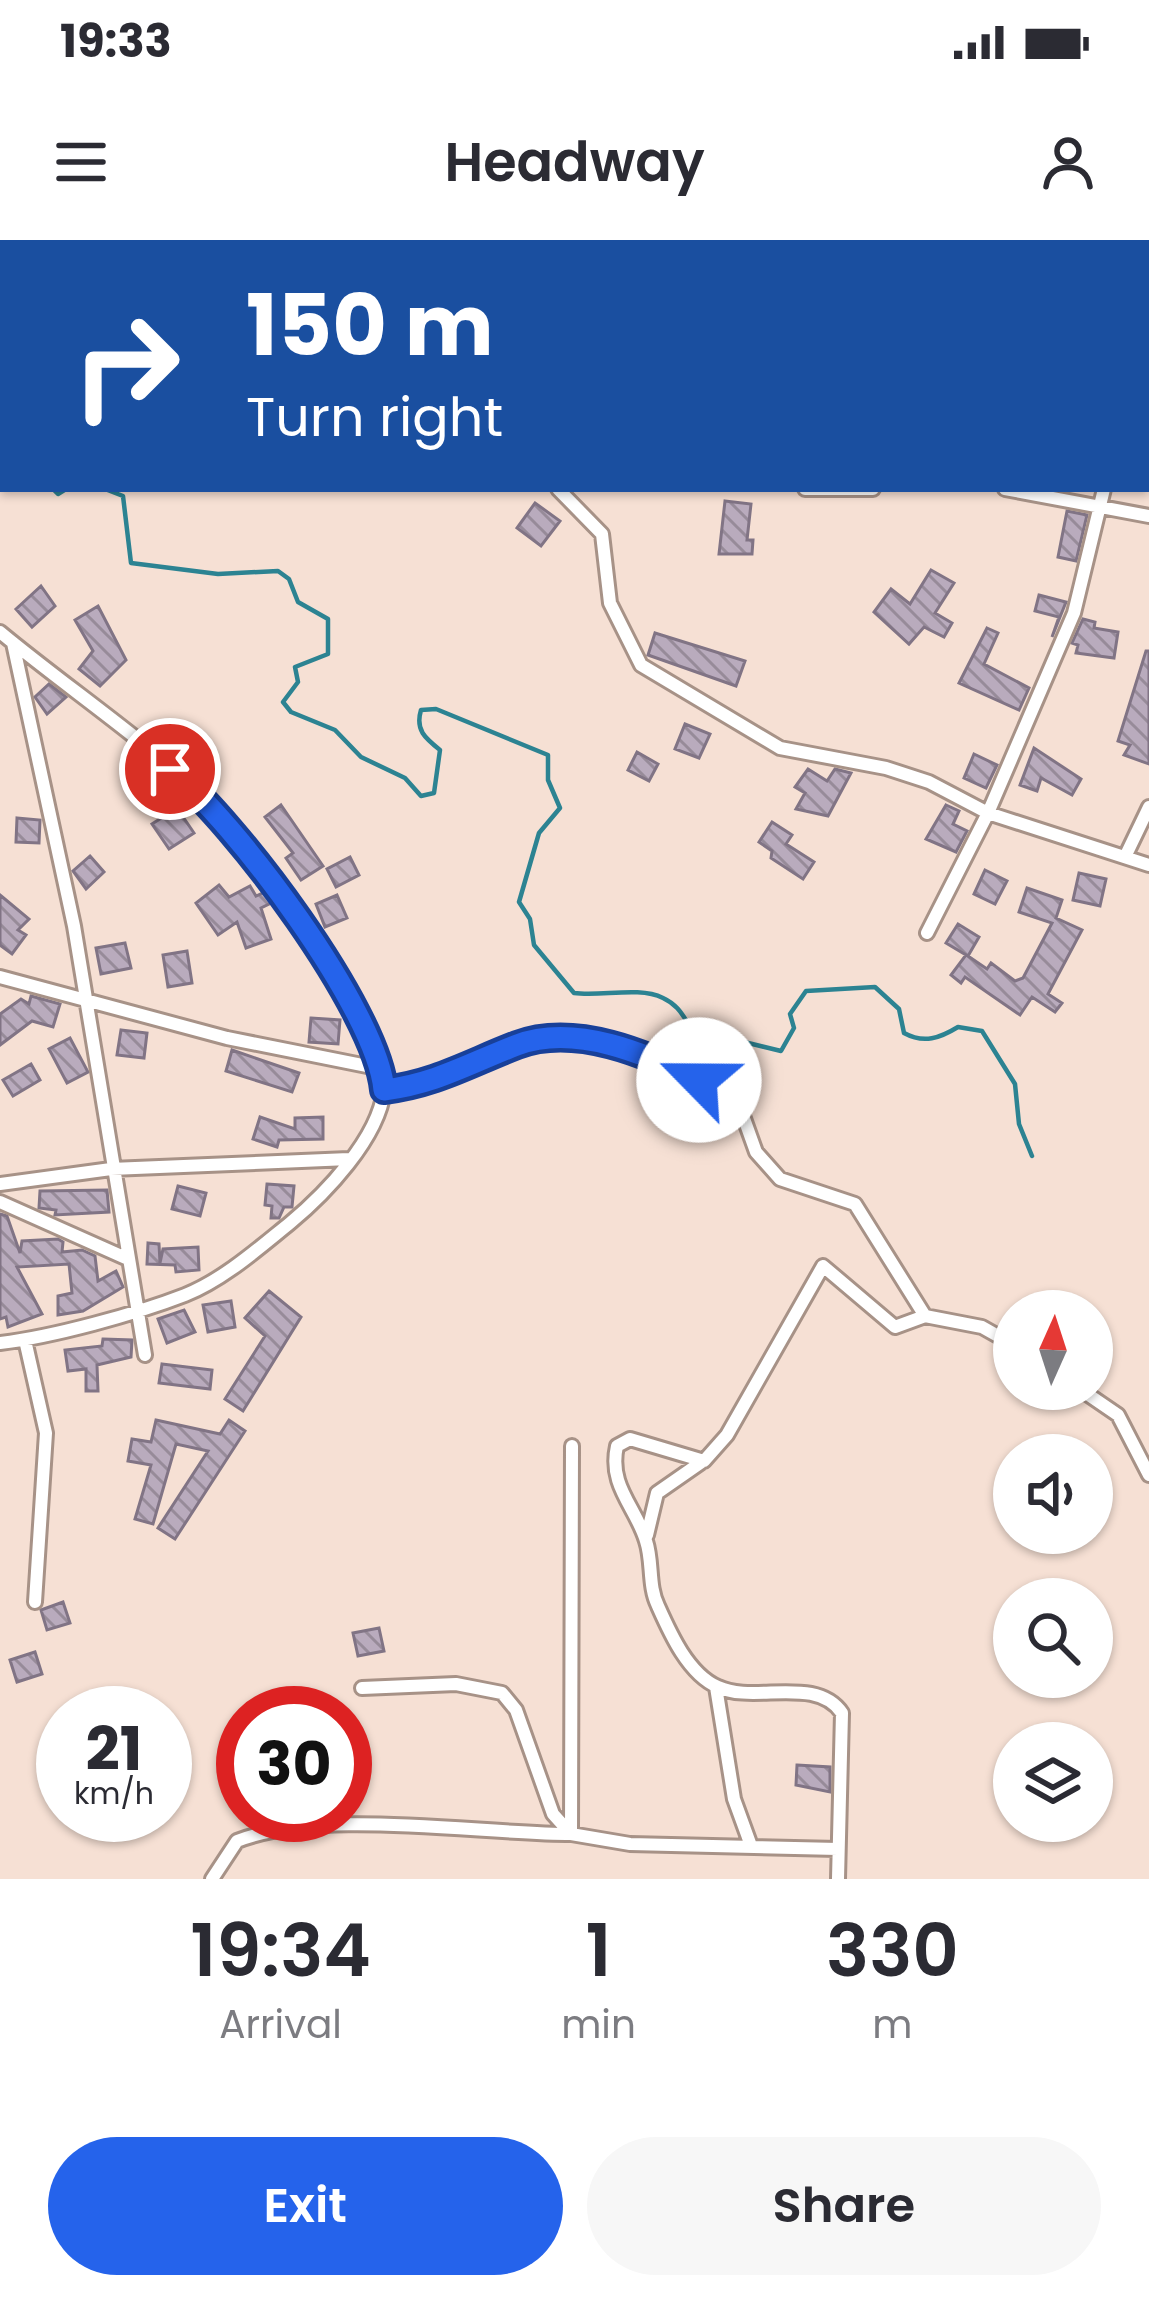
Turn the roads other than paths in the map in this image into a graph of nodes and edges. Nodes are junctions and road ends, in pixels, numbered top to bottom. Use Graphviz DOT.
graph roads {
  1 [pos="561,492"];
  2 [pos="1047,492"];
  3 [pos="1103,496"];
  4 [pos="1149,516"];
  5 [pos="0,632"];
  6 [pos="13,642"];
  7 [pos="1149,807"];
  8 [pos="988,814"];
  9 [pos="1124,857"];
  10 [pos="1149,865"];
  11 [pos="927,933"];
  12 [pos="0,977"];
  13 [pos="87,999"];
  14 [pos="382,1070"];
  15 [pos="384,1090"];
  16 [pos="349,1159"];
  17 [pos="111,1169"];
  18 [pos="0,1184"];
  19 [pos="0,1202"];
  20 [pos="128,1259"];
  21 [pos="136,1307"];
  22 [pos="925,1316"];
  23 [pos="993,1333"];
  24 [pos="25,1340"];
  25 [pos="0,1343"];
  26 [pos="145,1355"];
  27 [pos="1111,1410"];
  28 [pos="572,1447"];
  29 [pos="704,1461"];
  30 [pos="1149,1475"];
  31 [pos="647,1543"];
  32 [pos="35,1602"];
  33 [pos="716,1687"];
  34 [pos="372,1688"];
  35 [pos="571,1834"];
  36 [pos="750,1844"];
  37 [pos="838,1849"];
  38 [pos="212,1879"];
  39 [pos="838,1879"];
  1 -- 8 [label="street"];
  2 -- 3 [label="street"];
  3 -- 4 [label="street"];
  3 -- 8 [label="street"];
  5 -- 6 [label="street"];
  6 -- 13 [label="street"];
  6 -- 14 [label="street"];
  7 -- 9 [label="street"];
  8 -- 9 [label="street"];
  8 -- 11 [label="street"];
  9 -- 10 [label="street"];
  12 -- 13 [label="street"];
  13 -- 14 [label="street"];
  13 -- 17 [label="street"];
  14 -- 15 [label="street"];
  15 -- 16 [label="street"];
  15 -- 22 [label="street"];
  16 -- 17 [label="street"];
  16 -- 21 [label="street"];
  17 -- 18 [label="street"];
  17 -- 20 [label="street"];
  19 -- 20 [label="street"];
  20 -- 21 [label="street"];
  21 -- 24 [label="street"];
  21 -- 26 [label="street"];
  22 -- 23 [label="street"];
  22 -- 29 [label="street"];
  24 -- 25 [label="street"];
  24 -- 32 [label="street"];
  27 -- 30 [label="street"];
  28 -- 35 [label="street"];
  29 -- 31 [label="street"];
  29 -- 31 [label="street"];
  31 -- 33 [label="street"];
  33 -- 36 [label="street"];
  33 -- 37 [label="street"];
  34 -- 35 [label="street"];
  35 -- 36 [label="street"];
  35 -- 38 [label="street"];
  36 -- 37 [label="street"];
  37 -- 39 [label="street"];
}
